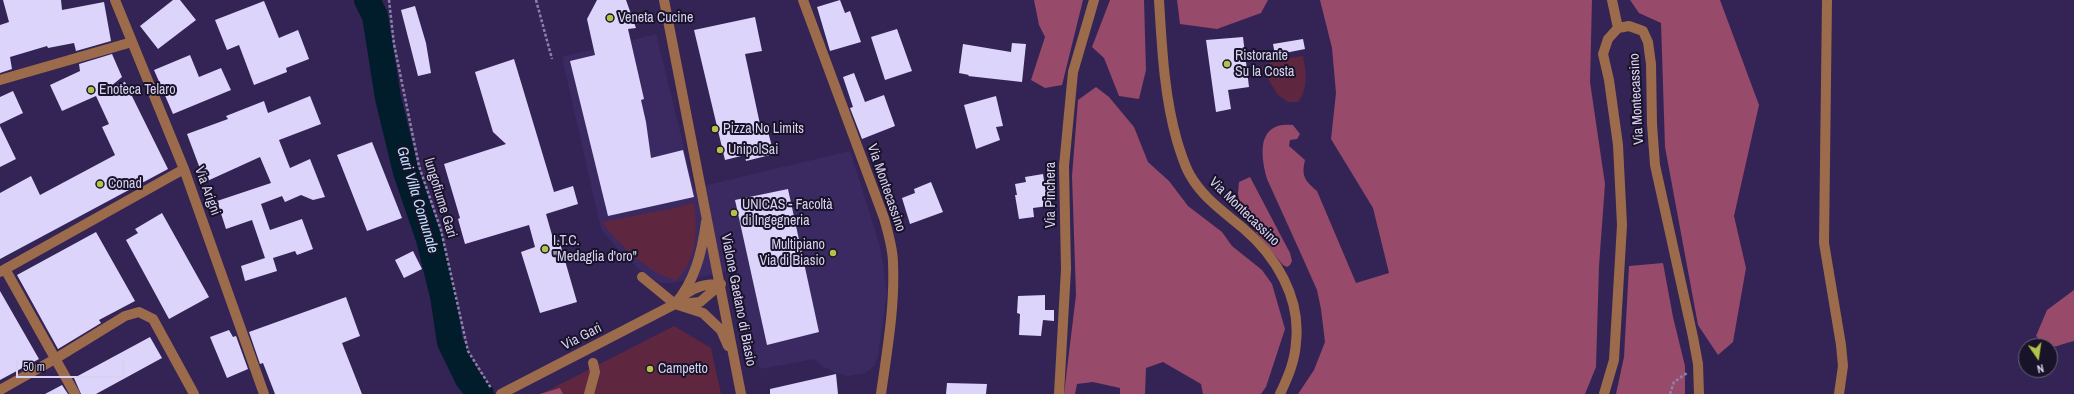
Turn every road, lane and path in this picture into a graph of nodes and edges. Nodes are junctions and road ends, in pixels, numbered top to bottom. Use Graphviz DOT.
graph roads {
  1 [pos="114,0"];
  2 [pos="389,0"];
  3 [pos="536,0"];
  4 [pos="664,0"];
  5 [pos="803,0"];
  6 [pos="1094,0"];
  7 [pos="1160,0"];
  8 [pos="1612,0"];
  9 [pos="1827,0"];
  10 [pos="1618,28"];
  11 [pos="132,42"];
  12 [pos="552,59"];
  13 [pos="0,80"];
  14 [pos="184,169"];
  15 [pos="707,214"];
  16 [pos="3,270"];
  17 [pos="642,277"];
  18 [pos="721,284"];
  19 [pos="678,300"];
  20 [pos="734,358"];
  21 [pos="55,359"];
  22 [pos="593,363"];
  23 [pos="1698,364"];
  24 [pos="0,390"];
  25 [pos="75,394"];
  26 [pos="194,394"];
  27 [pos="264,394"];
  28 [pos="493,394"];
  29 [pos="501,394"];
  30 [pos="589,394"];
  31 [pos="741,394"];
  32 [pos="881,394"];
  33 [pos="1059,394"];
  34 [pos="1280,394"];
  35 [pos="1604,394"];
  36 [pos="1670,394"];
  37 [pos="1699,394"];
  38 [pos="1838,394"];
  1 -- 11 [label="street, Via Arigni"];
  2 -- 28 [label="path, lungofiume Gari"];
  3 -- 12 [label="path"];
  4 -- 15 [label="street, Vialone Gaetano di Biasio"];
  5 -- 32 [label="street, Via Montecassino"];
  6 -- 33 [label="street, Via Pinchera"];
  7 -- 34 [label="street, Via Montecassino"];
  8 -- 10 [label="street"];
  9 -- 38 [label="street"];
  10 -- 23 [label="street, Via Montecassino"];
  10 -- 35 [label="street, Via Montecassino"];
  11 -- 13 [label="street"];
  11 -- 14 [label="street, Via Arigni"];
  14 -- 16 [label="street"];
  14 -- 27 [label="street, Via Arigni"];
  15 -- 18 [label="street, Vialone Gaetano di Biasio"];
  15 -- 19 [label="street"];
  16 -- 21 [label="street"];
  17 -- 19 [label="street"];
  18 -- 19 [label="street, Via Gari"];
  18 -- 19 [label="street, Via Gari"];
  18 -- 20 [label="street, Vialone Gaetano di Biasio"];
  19 -- 20 [label="street"];
  19 -- 29 [label="street, Via Gari"];
  20 -- 31 [label="street, Vialone Gaetano di Biasio"];
  21 -- 24 [label="street"];
  21 -- 25 [label="street"];
  21 -- 26 [label="street"];
  22 -- 30 [label="street"];
  23 -- 36 [label="path"];
  23 -- 37 [label="street, Via Montecassino"];
}
